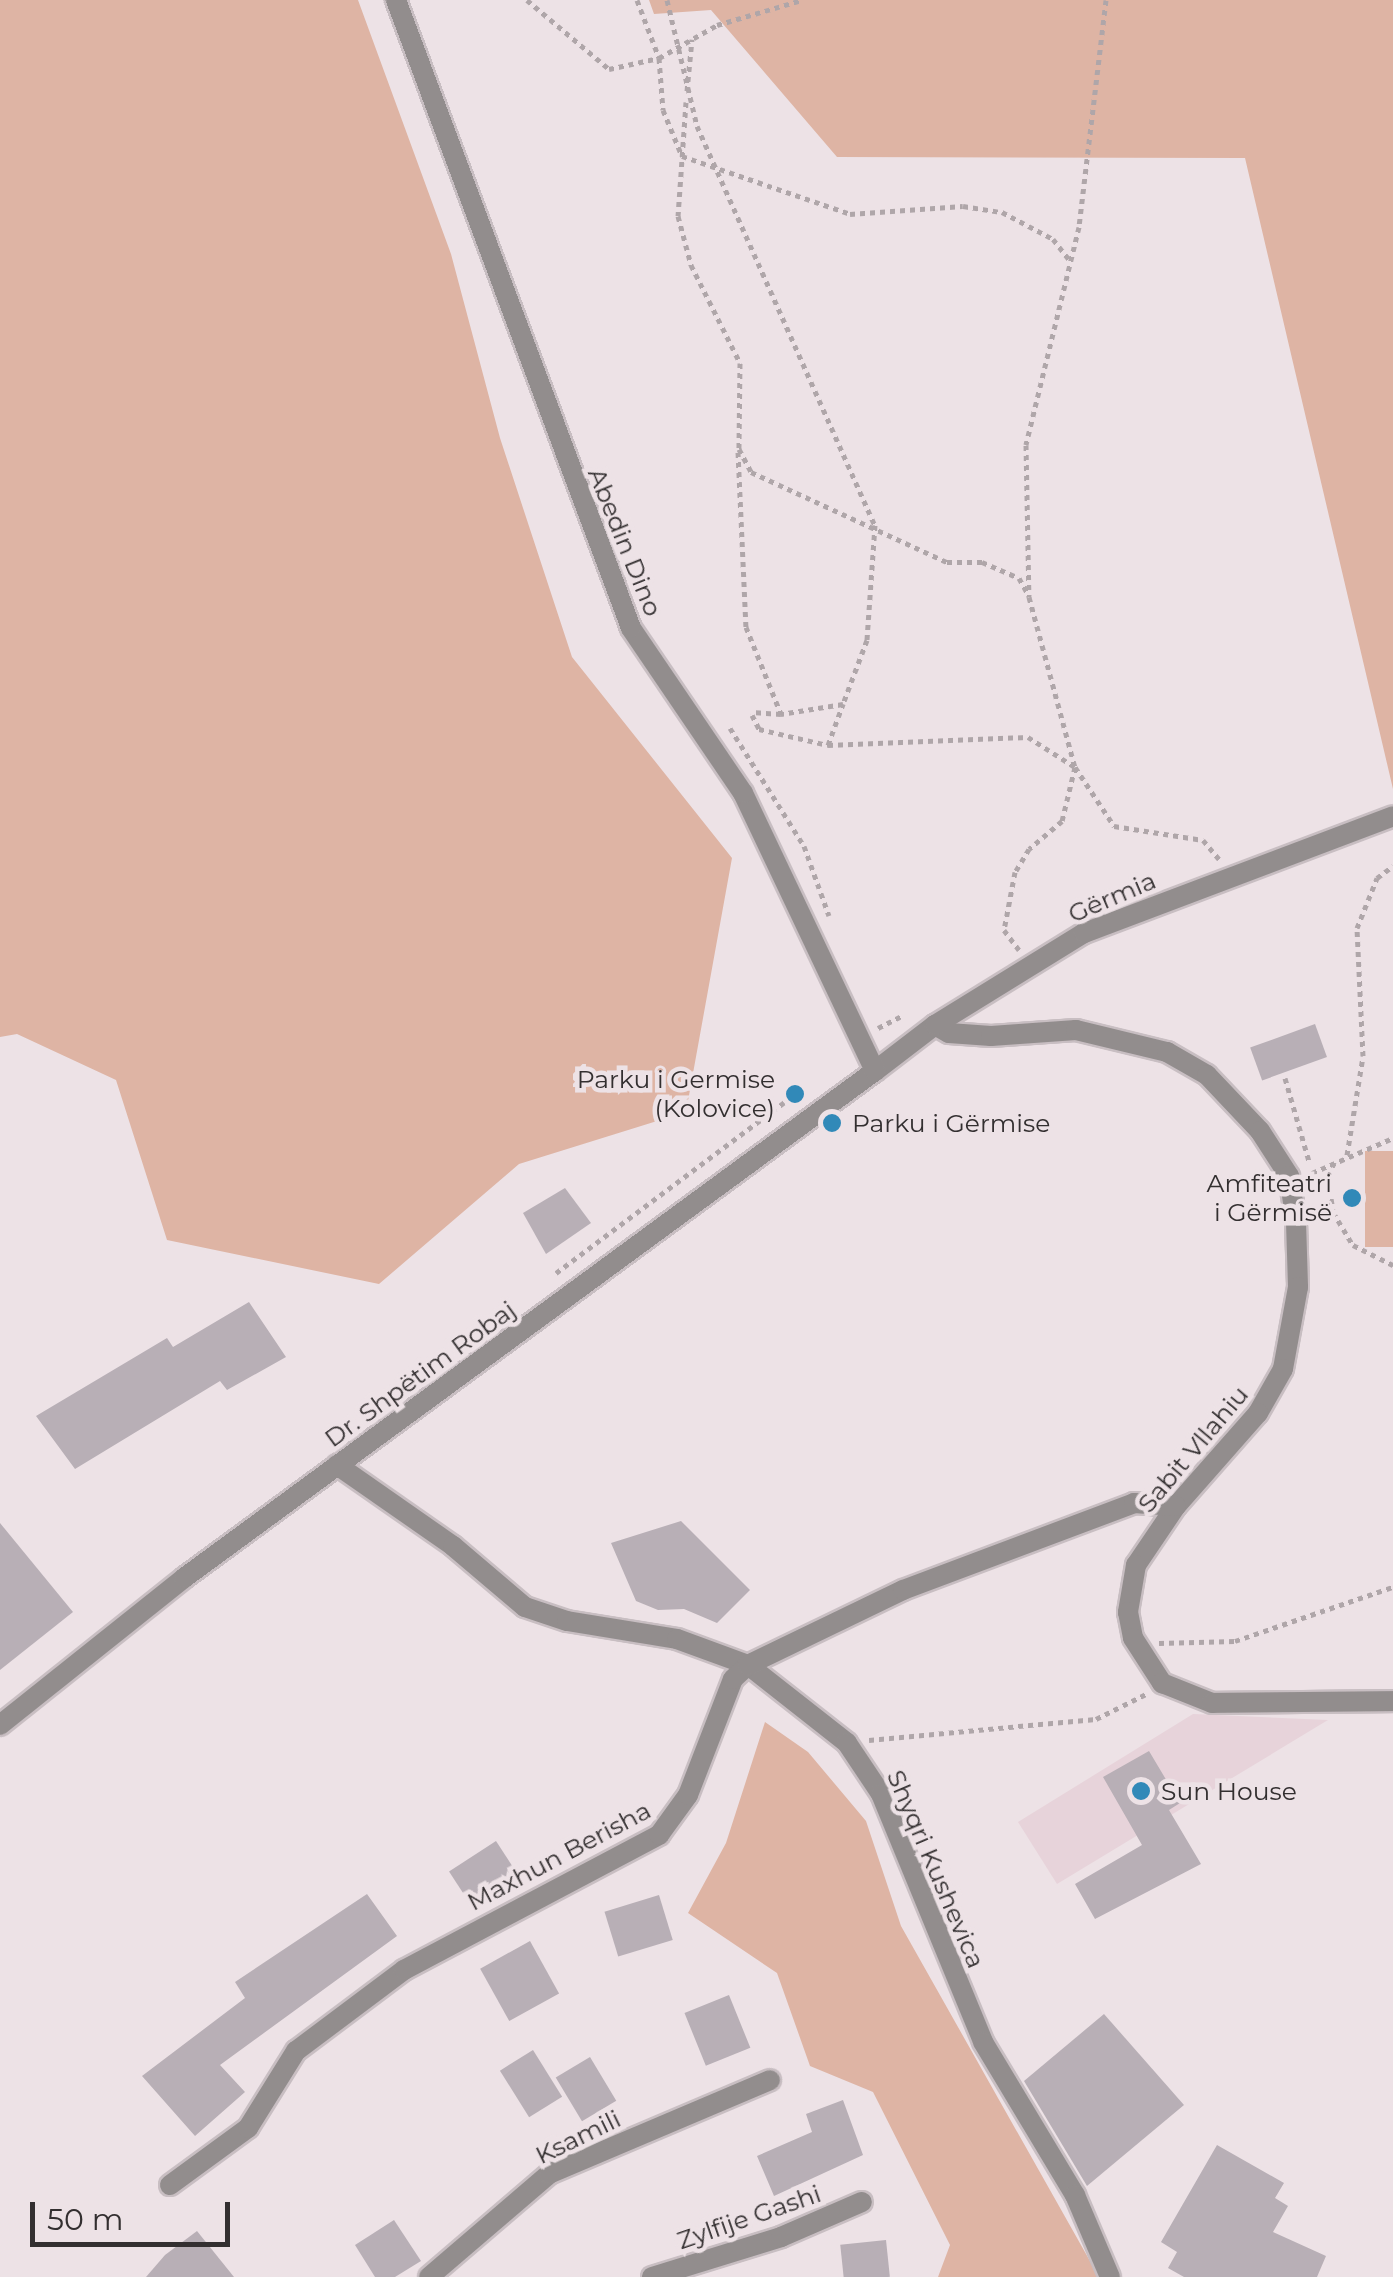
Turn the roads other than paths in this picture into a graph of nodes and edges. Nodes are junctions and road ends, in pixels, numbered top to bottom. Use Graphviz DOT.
graph roads {
  1 [pos="396,0"];
  2 [pos="1393,816"];
  3 [pos="934,1025"];
  4 [pos="875,1071"];
  5 [pos="337,1465"];
  6 [pos="1176,1506"];
  7 [pos="748,1665"];
  8 [pos="1393,1701"];
  9 [pos="0,1725"];
  10 [pos="770,2080"];
  11 [pos="170,2186"];
  12 [pos="862,2202"];
  13 [pos="429,2277"];
  14 [pos="652,2277"];
  15 [pos="1110,2277"];
  1 -- 4 [label="street, Abedin Dino"];
  2 -- 3 [label="street, Gërmia"];
  3 -- 4 [label="street, Gërmia"];
  3 -- 6 [label="street, Sabit Vllahiu"];
  4 -- 5 [label="street, Dr. Shpëtim Robaj"];
  5 -- 7 [label="street, Shyqri Kushevica"];
  5 -- 9 [label="street, Dr. Shpëtim Robaj"];
  6 -- 7 [label="street"];
  6 -- 8 [label="street, Sabit Vllahiu"];
  7 -- 11 [label="street, Maxhun Berisha"];
  7 -- 15 [label="street, Shyqri Kushevica"];
  10 -- 13 [label="street, Ksamili"];
  12 -- 14 [label="street, Zylfije Gashi"];
}
